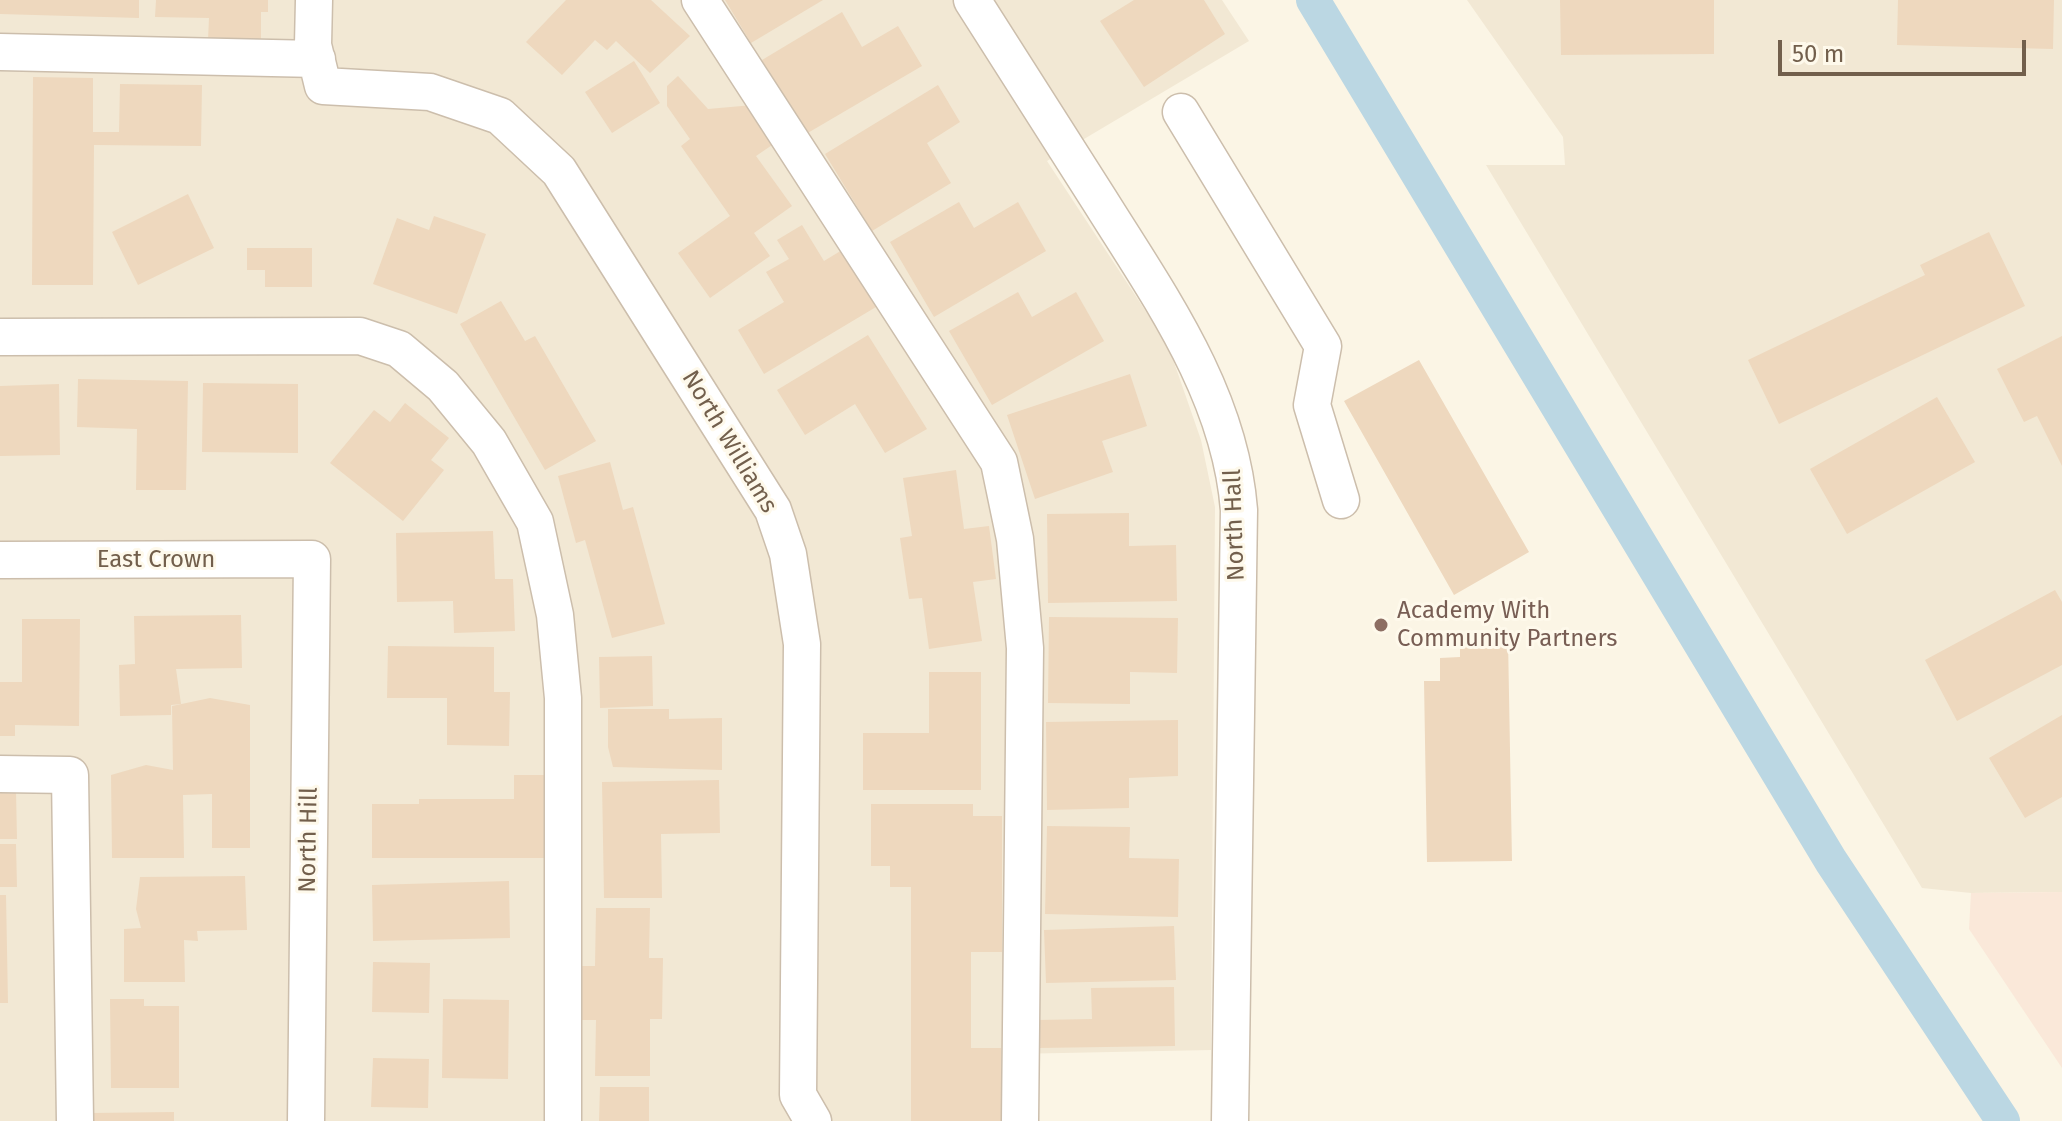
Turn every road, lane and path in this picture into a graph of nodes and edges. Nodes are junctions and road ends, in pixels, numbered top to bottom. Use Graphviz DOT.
graph roads {
  1 [pos="314,0"];
  2 [pos="700,0"];
  3 [pos="972,0"];
  4 [pos="0,52"];
  5 [pos="317,59"];
  6 [pos="1181,112"];
  7 [pos="0,337"];
  8 [pos="1341,500"];
  9 [pos="312,559"];
  10 [pos="0,560"];
  11 [pos="0,774"];
  12 [pos="798,1112"];
  13 [pos="75,1121"];
  14 [pos="306,1121"];
  15 [pos="563,1121"];
  16 [pos="1020,1121"];
  17 [pos="1230,1121"];
  1 -- 5 [label="street"];
  2 -- 16 [label="street"];
  3 -- 17 [label="street, North Hall"];
  4 -- 5 [label="street"];
  5 -- 12 [label="street, North Williams"];
  6 -- 8 [label="street"];
  7 -- 15 [label="street"];
  9 -- 10 [label="street, East Crown"];
  9 -- 14 [label="street, North Hill"];
  11 -- 13 [label="street"];
}
